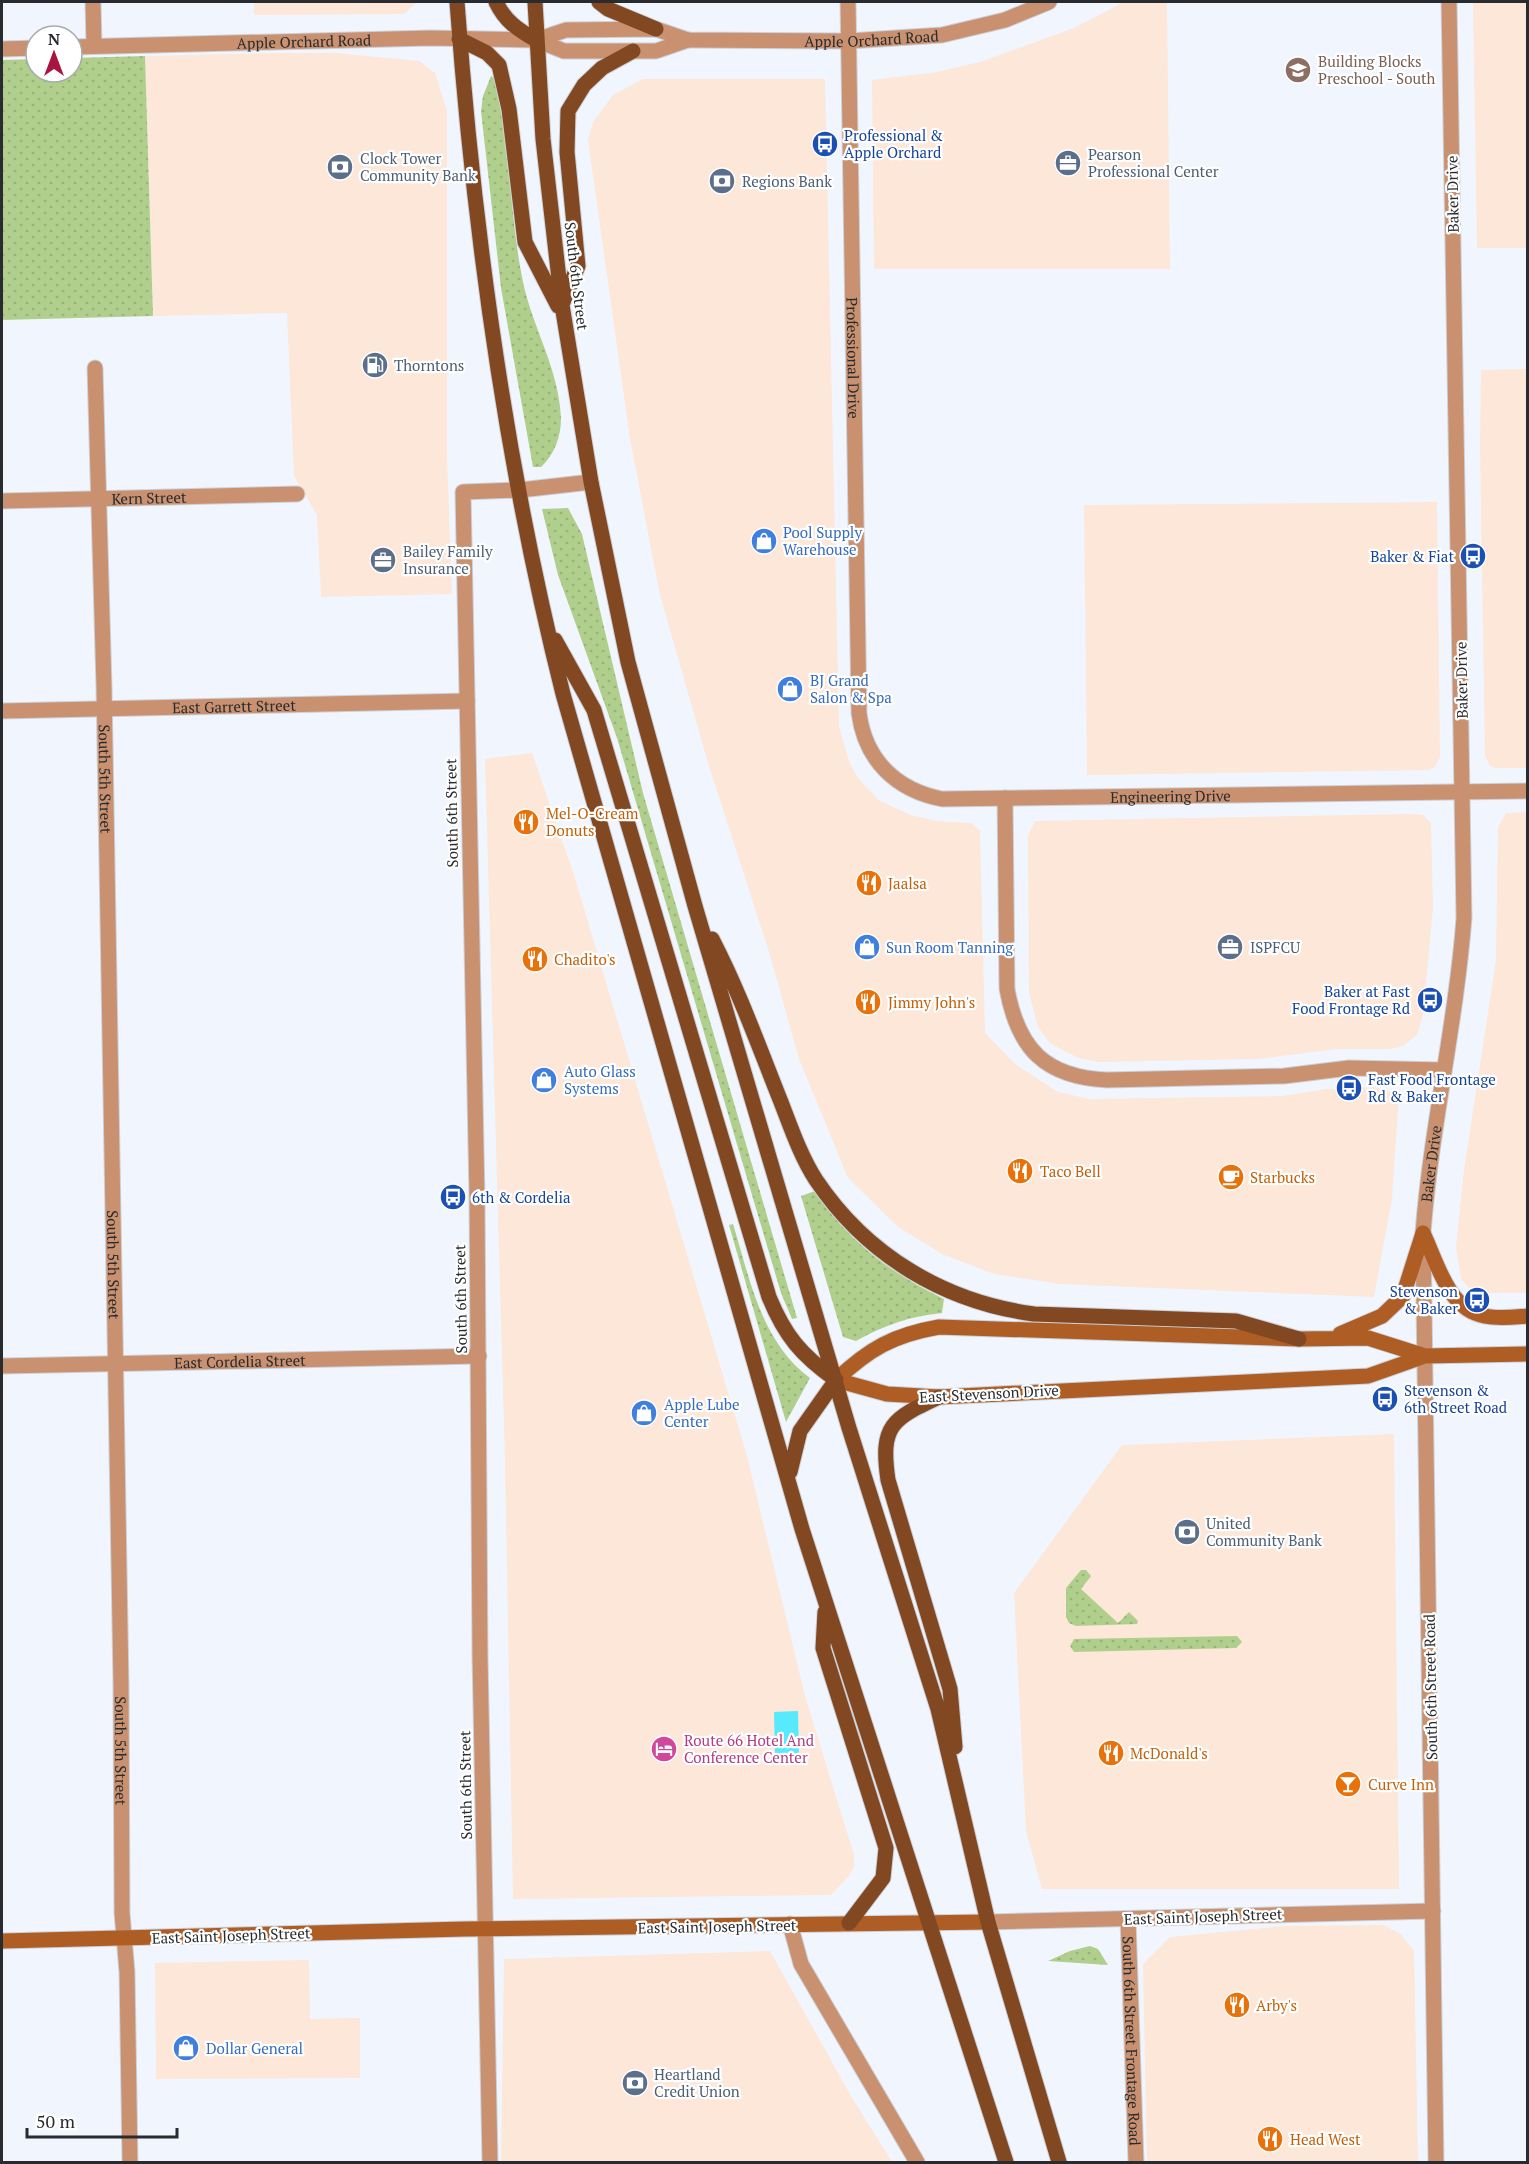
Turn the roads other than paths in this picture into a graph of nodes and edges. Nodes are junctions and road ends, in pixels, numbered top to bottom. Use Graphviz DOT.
graph roads {
  1 [pos="93,2"];
  2 [pos="457,2"];
  3 [pos="496,2"];
  4 [pos="535,2"];
  5 [pos="599,2"];
  6 [pos="848,2"];
  7 [pos="1049,2"];
  8 [pos="1449,2"];
  9 [pos="656,29"];
  10 [pos="459,39"];
  11 [pos="536,40"];
  12 [pos="688,40"];
  13 [pos="849,40"];
  14 [pos="84,46"];
  15 [pos="94,46"];
  16 [pos="24,48"];
  17 [pos="2,49"];
  18 [pos="633,51"];
  19 [pos="563,311"];
  20 [pos="95,368"];
  21 [pos="591,482"];
  22 [pos="520,490"];
  23 [pos="297,494"];
  24 [pos="100,498"];
  25 [pos="2,501"];
  26 [pos="545,621"];
  27 [pos="467,701"];
  28 [pos="104,708"];
  29 [pos="2,711"];
  30 [pos="859,713"];
  31 [pos="1527,791"];
  32 [pos="1463,792"];
  33 [pos="1005,798"];
  34 [pos="695,906"];
  35 [pos="1444,1070"];
  36 [pos="1424,1233"];
  37 [pos="1527,1317"];
  38 [pos="1299,1339"];
  39 [pos="1322,1339"];
  40 [pos="1527,1354"];
  41 [pos="479,1356"];
  42 [pos="1425,1356"];
  43 [pos="114,1363"];
  44 [pos="2,1366"];
  45 [pos="836,1380"];
  46 [pos="939,1397"];
  47 [pos="789,1482"];
  48 [pos="826,1600"];
  49 [pos="957,1786"];
  50 [pos="1433,1911"];
  51 [pos="1128,1919"];
  52 [pos="988,1922"];
  53 [pos="849,1923"];
  54 [pos="930,1923"];
  55 [pos="790,1924"];
  56 [pos="487,1929"];
  57 [pos="126,1938"];
  58 [pos="2,1941"];
  59 [pos="130,2163"];
  60 [pos="490,2163"];
  61 [pos="917,2163"];
  62 [pos="1006,2163"];
  63 [pos="1059,2163"];
  64 [pos="1136,2163"];
  65 [pos="1436,2163"];
  1 -- 15 [label="street"];
  2 -- 10 [label="main road"];
  3 -- 11 [label="main road"];
  4 -- 11 [label="main road, South 6th Street"];
  5 -- 9 [label="main road"];
  6 -- 13 [label="street, Professional Drive"];
  7 -- 13 [label="street, Apple Orchard Road"];
  8 -- 32 [label="street, Baker Drive"];
  9 -- 11 [label="street, Apple Orchard Road"];
  9 -- 12 [label="street, Apple Orchard Road"];
  10 -- 11 [label="street, Apple Orchard Road"];
  10 -- 15 [label="street, Apple Orchard Road"];
  10 -- 19 [label="main road"];
  10 -- 22 [label="main road"];
  11 -- 18 [label="street, Apple Orchard Road"];
  11 -- 19 [label="main road, South 6th Street"];
  12 -- 13 [label="street, Apple Orchard Road"];
  12 -- 18 [label="street, Apple Orchard Road"];
  13 -- 30 [label="street, Professional Drive"];
  14 -- 15 [label="street, Apple Orchard Road"];
  16 -- 17 [label="street"];
  18 -- 19 [label="main road"];
  19 -- 21 [label="main road, South 6th Street"];
  20 -- 24 [label="street, South 5th Street"];
  21 -- 22 [label="street, South 6th Street"];
  21 -- 34 [label="main road"];
  22 -- 26 [label="main road"];
  22 -- 27 [label="street, South 6th Street"];
  23 -- 24 [label="street, Kern Street"];
  24 -- 25 [label="street, Kern Street"];
  24 -- 28 [label="street, South 5th Street"];
  26 -- 45 [label="main road"];
  26 -- 47 [label="main road"];
  27 -- 28 [label="street, East Garrett Street"];
  27 -- 41 [label="street, South 6th Street"];
  28 -- 29 [label="street, East Garrett Street"];
  28 -- 43 [label="street, South 5th Street"];
  30 -- 33 [label="street, Engineering Drive"];
  31 -- 32 [label="street, Engineering Drive"];
  32 -- 33 [label="street, Engineering Drive"];
  32 -- 35 [label="street, Baker Drive"];
  33 -- 35 [label="street"];
  34 -- 38 [label="main road"];
  34 -- 45 [label="main road"];
  35 -- 36 [label="street, Baker Drive"];
  36 -- 37 [label="main road"];
  36 -- 39 [label="main road"];
  36 -- 42 [label="street, Baker Drive"];
  38 -- 39 [label="main road, East Stevenson Drive"];
  38 -- 45 [label="main road, East Stevenson Drive"];
  39 -- 42 [label="main road, East Stevenson Drive"];
  40 -- 42 [label="main road, East Stevenson Drive"];
  41 -- 43 [label="street, East Cordelia Street"];
  41 -- 56 [label="street, South 6th Street"];
  42 -- 46 [label="main road, East Stevenson Drive"];
  42 -- 50 [label="street, South 6th Street Road"];
  43 -- 44 [label="street, East Cordelia Street"];
  43 -- 57 [label="street, South 5th Street"];
  45 -- 46 [label="main road, East Stevenson Drive"];
  45 -- 47 [label="main road"];
  45 -- 49 [label="main road"];
  46 -- 49 [label="main road"];
  47 -- 48 [label="main road"];
  48 -- 53 [label="main road"];
  48 -- 54 [label="main road"];
  49 -- 52 [label="main road"];
  50 -- 51 [label="street, East Saint Joseph Street"];
  50 -- 65 [label="street, South 6th Street Road"];
  51 -- 52 [label="street, East Saint Joseph Street"];
  51 -- 64 [label="street, South 6th Street Frontage Road"];
  52 -- 54 [label="main road, East Saint Joseph Street"];
  52 -- 63 [label="main road"];
  53 -- 54 [label="main road, East Saint Joseph Street"];
  53 -- 55 [label="main road, East Saint Joseph Street"];
  54 -- 62 [label="main road"];
  55 -- 56 [label="main road, East Saint Joseph Street"];
  55 -- 61 [label="street"];
  56 -- 57 [label="main road, East Saint Joseph Street"];
  56 -- 60 [label="street, South 6th Street"];
  57 -- 58 [label="main road, East Saint Joseph Street"];
  57 -- 59 [label="street, South 5th Street"];
}
